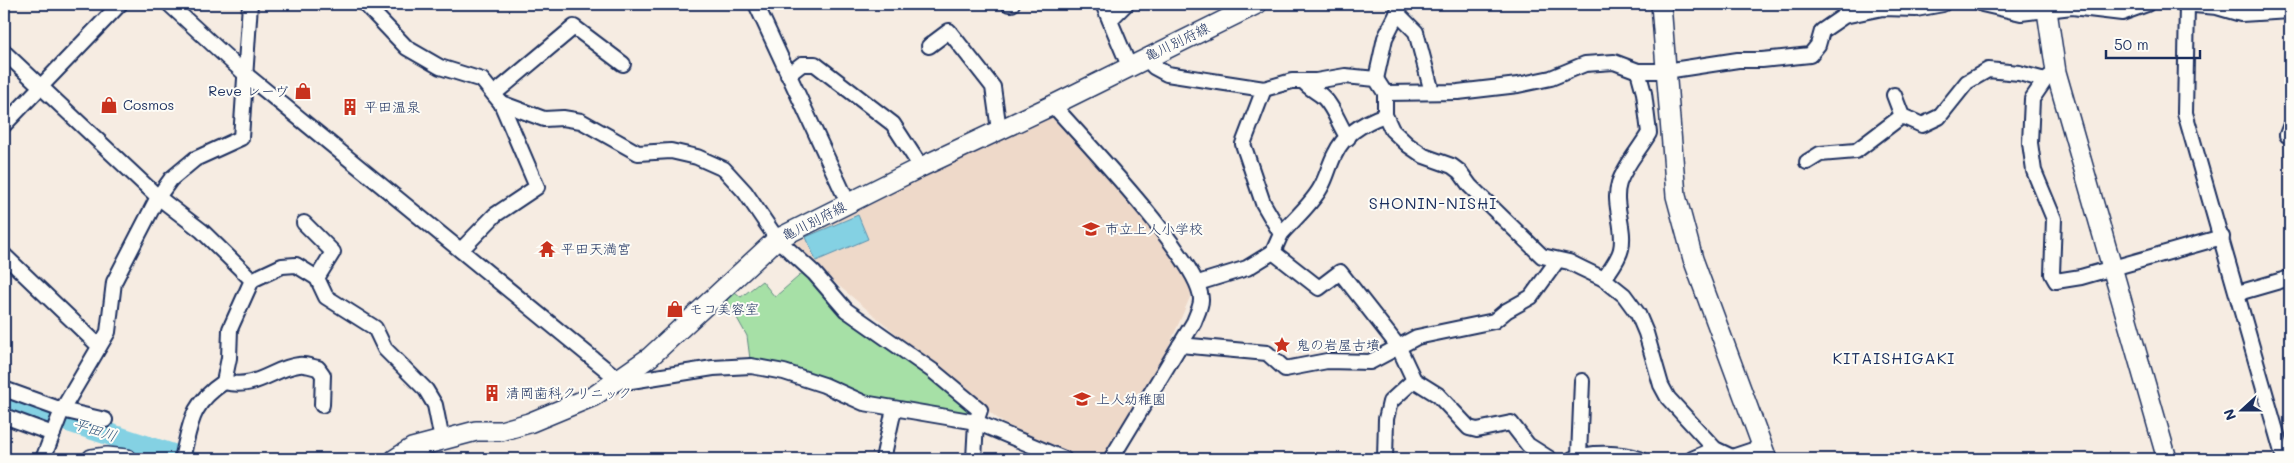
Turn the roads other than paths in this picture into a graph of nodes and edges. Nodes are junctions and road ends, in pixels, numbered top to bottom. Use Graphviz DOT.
graph roads {
  1 [pos="120,4"];
  2 [pos="169,4"];
  3 [pos="250,4"];
  4 [pos="364,4"];
  5 [pos="756,4"];
  6 [pos="1103,4"];
  7 [pos="1126,4"];
  8 [pos="1257,4"];
  9 [pos="1661,4"];
  10 [pos="1943,4"];
  11 [pos="1982,4"];
  12 [pos="2147,4"];
  13 [pos="2183,4"];
  14 [pos="2187,4"];
  15 [pos="2046,7"];
  16 [pos="1399,9"];
  17 [pos="2290,10"];
  18 [pos="1110,20"];
  19 [pos="929,46"];
  20 [pos="4,52"];
  21 [pos="1146,58"];
  22 [pos="623,64"];
  23 [pos="1129,66"];
  24 [pos="1638,71"];
  25 [pos="1666,71"];
  26 [pos="244,73"];
  27 [pos="788,75"];
  28 [pos="2050,76"];
  29 [pos="1376,79"];
  30 [pos="1303,81"];
  31 [pos="41,87"];
  32 [pos="1264,89"];
  33 [pos="1386,92"];
  34 [pos="1432,92"];
  35 [pos="1894,95"];
  36 [pos="497,99"];
  37 [pos="1053,104"];
  38 [pos="1385,114"];
  39 [pos="1902,116"];
  40 [pos="4,125"];
  41 [pos="999,130"];
  42 [pos="1348,138"];
  43 [pos="1806,162"];
  44 [pos="921,167"];
  45 [pos="158,197"];
  46 [pos="848,203"];
  47 [pos="304,224"];
  48 [pos="1281,234"];
  49 [pos="2222,237"];
  50 [pos="777,239"];
  51 [pos="461,250"];
  52 [pos="1273,252"];
  53 [pos="4,255"];
  54 [pos="1557,261"];
  55 [pos="2114,268"];
  56 [pos="317,278"];
  57 [pos="2290,278"];
  58 [pos="252,280"];
  59 [pos="1604,280"];
  60 [pos="1198,283"];
  61 [pos="2238,293"];
  62 [pos="1180,345"];
  63 [pos="99,346"];
  64 [pos="1398,346"];
  65 [pos="619,380"];
  66 [pos="1414,380"];
  67 [pos="1582,381"];
  68 [pos="224,382"];
  69 [pos="4,389"];
  70 [pos="322,405"];
  71 [pos="894,409"];
  72 [pos="62,410"];
  73 [pos="4,416"];
  74 [pos="104,420"];
  75 [pos="976,422"];
  76 [pos="54,430"];
  77 [pos="442,440"];
  78 [pos="1715,449"];
  79 [pos="1765,453"];
  80 [pos="183,454"];
  81 [pos="396,458"];
  82 [pos="1575,458"];
  83 [pos="43,459"];
  84 [pos="92,459"];
  85 [pos="127,459"];
  86 [pos="883,459"];
  87 [pos="974,459"];
  88 [pos="1064,459"];
  89 [pos="1111,459"];
  90 [pos="1386,459"];
  91 [pos="1550,459"];
  92 [pos="1640,459"];
  93 [pos="1692,459"];
  94 [pos="2167,459"];
  95 [pos="2284,459"];
  1 -- 31 [label="street"];
  2 -- 26 [label="street"];
  3 -- 26 [label="street"];
  4 -- 36 [label="street"];
  5 -- 27 [label="street"];
  6 -- 18 [label="street"];
  7 -- 18 [label="street"];
  8 -- 21 [label="main road, 亀川別府線"];
  9 -- 25 [label="main road"];
  10 -- 25 [label="street"];
  11 -- 15 [label="street"];
  12 -- 15 [label="street"];
  13 -- 14 [label="street"];
  14 -- 17 [label="street"];
  14 -- 49 [label="street"];
  15 -- 28 [label="main road"];
  16 -- 29 [label="street"];
  16 -- 34 [label="street"];
  18 -- 23 [label="street"];
  19 -- 41 [label="street"];
  20 -- 31 [label="street"];
  21 -- 23 [label="main road, 亀川別府線"];
  21 -- 32 [label="street"];
  22 -- 36 [label="street"];
  23 -- 37 [label="main road, 亀川別府線"];
  24 -- 25 [label="street"];
  24 -- 34 [label="street"];
  24 -- 59 [label="street"];
  25 -- 79 [label="main road"];
  26 -- 45 [label="street"];
  26 -- 51 [label="street"];
  27 -- 44 [label="street"];
  27 -- 46 [label="street"];
  28 -- 39 [label="street"];
  28 -- 55 [label="main road"];
  28 -- 55 [label="street"];
  29 -- 30 [label="street"];
  29 -- 33 [label="street"];
  30 -- 32 [label="street"];
  30 -- 42 [label="street"];
  31 -- 40 [label="street"];
  31 -- 45 [label="street"];
  32 -- 48 [label="street"];
  33 -- 34 [label="street"];
  33 -- 38 [label="street"];
  35 -- 39 [label="street"];
  36 -- 50 [label="street"];
  36 -- 51 [label="street"];
  37 -- 41 [label="main road, 亀川別府線"];
  37 -- 60 [label="street"];
  38 -- 42 [label="street"];
  38 -- 54 [label="street"];
  39 -- 43 [label="street"];
  41 -- 44 [label="main road, 亀川別府線"];
  42 -- 48 [label="street"];
  44 -- 46 [label="main road, 亀川別府線"];
  45 -- 58 [label="street"];
  45 -- 63 [label="street"];
  46 -- 50 [label="main road, 亀川別府線"];
  47 -- 56 [label="street"];
  48 -- 52 [label="street"];
  49 -- 55 [label="street"];
  49 -- 61 [label="street"];
  50 -- 65 [label="main road, 亀川別府線"];
  50 -- 75 [label="street"];
  51 -- 65 [label="street"];
  52 -- 60 [label="street"];
  52 -- 64 [label="street"];
  53 -- 63 [label="street"];
  54 -- 59 [label="street"];
  54 -- 64 [label="street"];
  55 -- 94 [label="main road"];
  56 -- 58 [label="street"];
  56 -- 77 [label="street"];
  57 -- 61 [label="street"];
  58 -- 68 [label="street"];
  59 -- 78 [label="street"];
  60 -- 62 [label="street"];
  61 -- 95 [label="street"];
  62 -- 64 [label="street"];
  62 -- 89 [label="street"];
  63 -- 72 [label="street"];
  64 -- 66 [label="street"];
  65 -- 71 [label="street"];
  65 -- 77 [label="main road, 亀川別府線"];
  66 -- 90 [label="street"];
  66 -- 91 [label="street"];
  67 -- 82 [label="street"];
  68 -- 70 [label="street"];
  68 -- 80 [label="street"];
  69 -- 72 [label="street"];
  71 -- 75 [label="street"];
  71 -- 86 [label="street"];
  72 -- 74 [label="street"];
  72 -- 76 [label="street"];
  73 -- 76 [label="street"];
  75 -- 87 [label="street"];
  75 -- 88 [label="street"];
  76 -- 83 [label="street"];
  77 -- 81 [label="main road, 亀川別府線"];
  78 -- 79 [label="street"];
  78 -- 93 [label="street"];
  82 -- 92 [label="street"];
  84 -- 85 [label="main road"];
}
